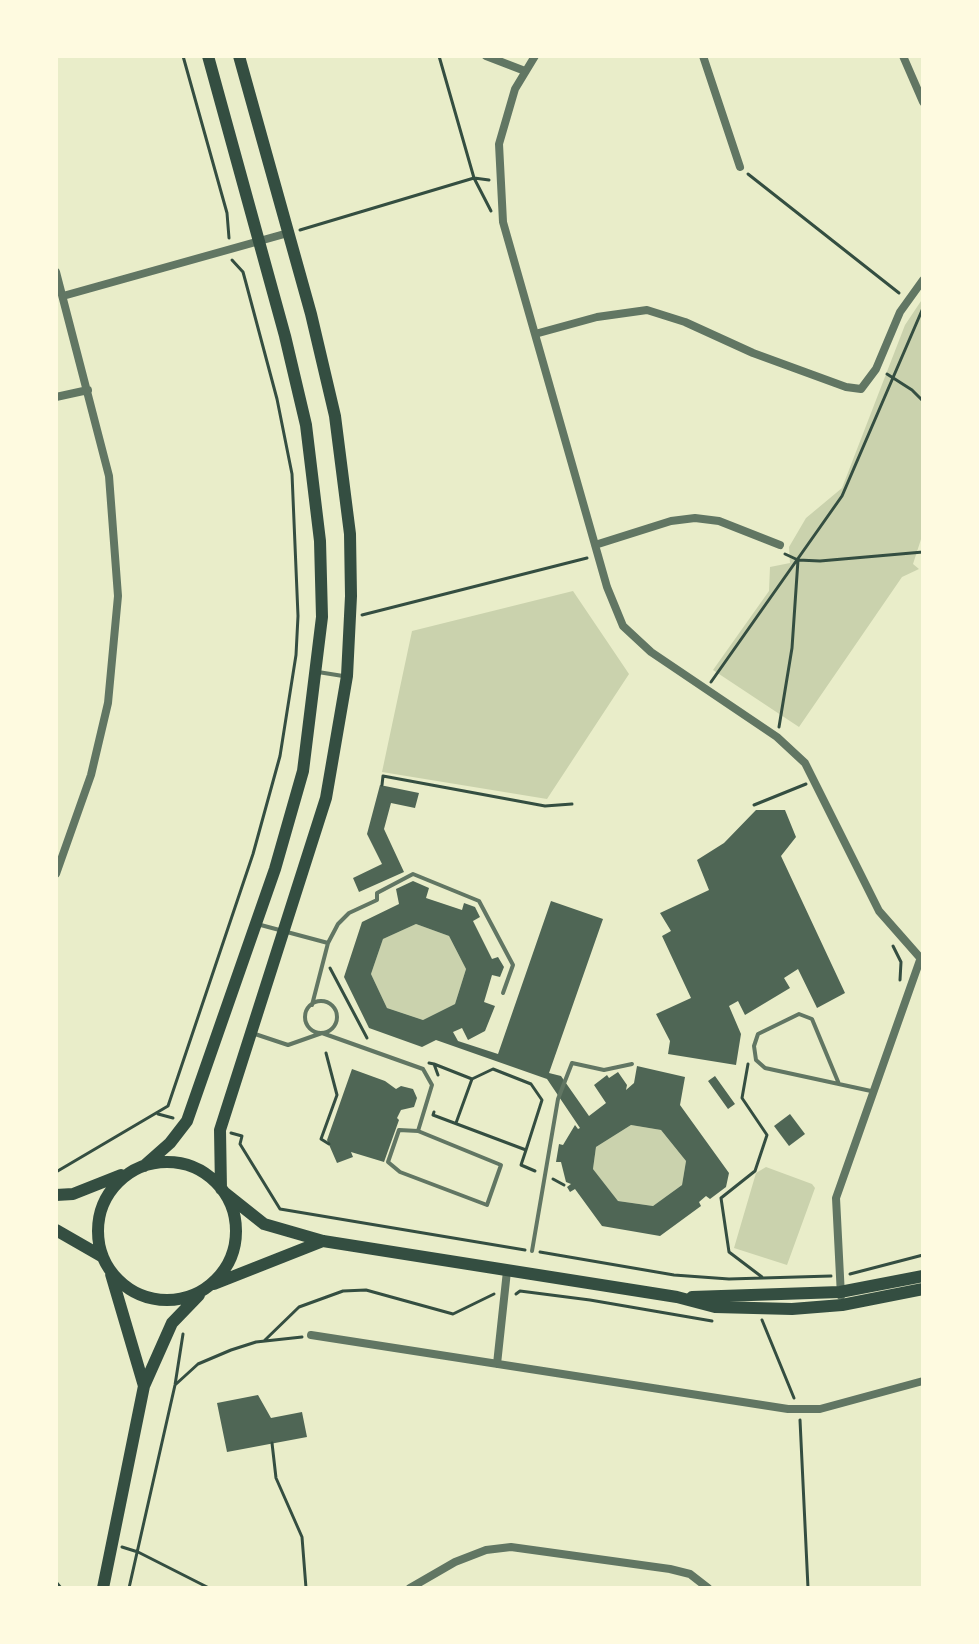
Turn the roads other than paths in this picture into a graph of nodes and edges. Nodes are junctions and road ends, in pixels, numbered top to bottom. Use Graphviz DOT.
graph roads {
  1 [pos="208,56"];
  2 [pos="239,56"];
  3 [pos="486,56"];
  4 [pos="535,56"];
  5 [pos="703,56"];
  6 [pos="903,56"];
  7 [pos="525,71"];
  8 [pos="923,102"];
  9 [pos="740,167"];
  10 [pos="288,233"];
  11 [pos="259,241"];
  12 [pos="56,272"];
  13 [pos="923,280"];
  14 [pos="63,296"];
  15 [pos="535,334"];
  16 [pos="88,390"];
  17 [pos="56,397"];
  18 [pos="595,545"];
  19 [pos="780,545"];
  20 [pos="318,672"];
  21 [pos="347,676"];
  22 [pos="56,874"];
  23 [pos="254,924"];
  24 [pos="284,932"];
  25 [pos="328,943"];
  26 [pos="921,960"];
  27 [pos="503,993"];
  28 [pos="312,1005"];
  29 [pos="250,1032"];
  30 [pos="322,1033"];
  31 [pos="632,1064"];
  32 [pos="839,1084"];
  33 [pos="873,1091"];
  34 [pos="418,1131"];
  35 [pos="140,1168"];
  36 [pos="223,1191"];
  37 [pos="56,1195"];
  38 [pos="56,1230"];
  39 [pos="323,1241"];
  40 [pos="532,1251"];
  41 [pos="103,1257"];
  42 [pos="111,1271"];
  43 [pos="507,1271"];
  44 [pos="923,1276"];
  45 [pos="208,1287"];
  46 [pos="923,1289"];
  47 [pos="677,1297"];
  48 [pos="841,1298"];
  49 [pos="311,1335"];
  50 [pos="497,1364"];
  51 [pos="923,1381"];
  52 [pos="144,1386"];
  53 [pos="103,1588"];
  54 [pos="410,1588"];
  55 [pos="708,1588"];
  1 -- 11 [label="main road"];
  2 -- 10 [label="main road"];
  3 -- 7 [label="street"];
  4 -- 7 [label="street"];
  5 -- 9 [label="street"];
  6 -- 8 [label="street"];
  7 -- 15 [label="street"];
  10 -- 11 [label="street"];
  10 -- 21 [label="main road"];
  11 -- 14 [label="street"];
  11 -- 20 [label="main road"];
  12 -- 14 [label="street"];
  13 -- 15 [label="street"];
  14 -- 16 [label="street"];
  15 -- 18 [label="street"];
  16 -- 17 [label="street"];
  16 -- 22 [label="street"];
  18 -- 19 [label="street"];
  18 -- 26 [label="street"];
  20 -- 21 [label="lane"];
  20 -- 23 [label="main road"];
  21 -- 24 [label="main road"];
  23 -- 24 [label="lane"];
  23 -- 35 [label="main road"];
  24 -- 25 [label="lane"];
  24 -- 29 [label="main road"];
  25 -- 27 [label="lane"];
  25 -- 28 [label="lane"];
  26 -- 33 [label="street"];
  28 -- 30 [label="lane"];
  28 -- 30 [label="lane"];
  29 -- 30 [label="lane"];
  29 -- 36 [label="main road"];
  30 -- 34 [label="lane"];
  31 -- 40 [label="lane"];
  32 -- 32 [label="lane"];
  32 -- 33 [label="lane"];
  33 -- 48 [label="street"];
  34 -- 34 [label="lane"];
  35 -- 36 [label="main road"];
  35 -- 37 [label="main road"];
  35 -- 41 [label="main road"];
  36 -- 39 [label="main road"];
  36 -- 45 [label="main road"];
  38 -- 41 [label="main road"];
  39 -- 43 [label="main road"];
  39 -- 45 [label="main road"];
  41 -- 42 [label="main road"];
  42 -- 45 [label="main road"];
  42 -- 52 [label="main road"];
  43 -- 47 [label="main road"];
  43 -- 50 [label="street"];
  44 -- 48 [label="main road"];
  45 -- 52 [label="main road"];
  46 -- 48 [label="main road"];
  47 -- 48 [label="main road"];
  47 -- 48 [label="main road"];
  49 -- 50 [label="street"];
  50 -- 51 [label="street"];
  52 -- 53 [label="main road"];
  54 -- 55 [label="street"];
}
